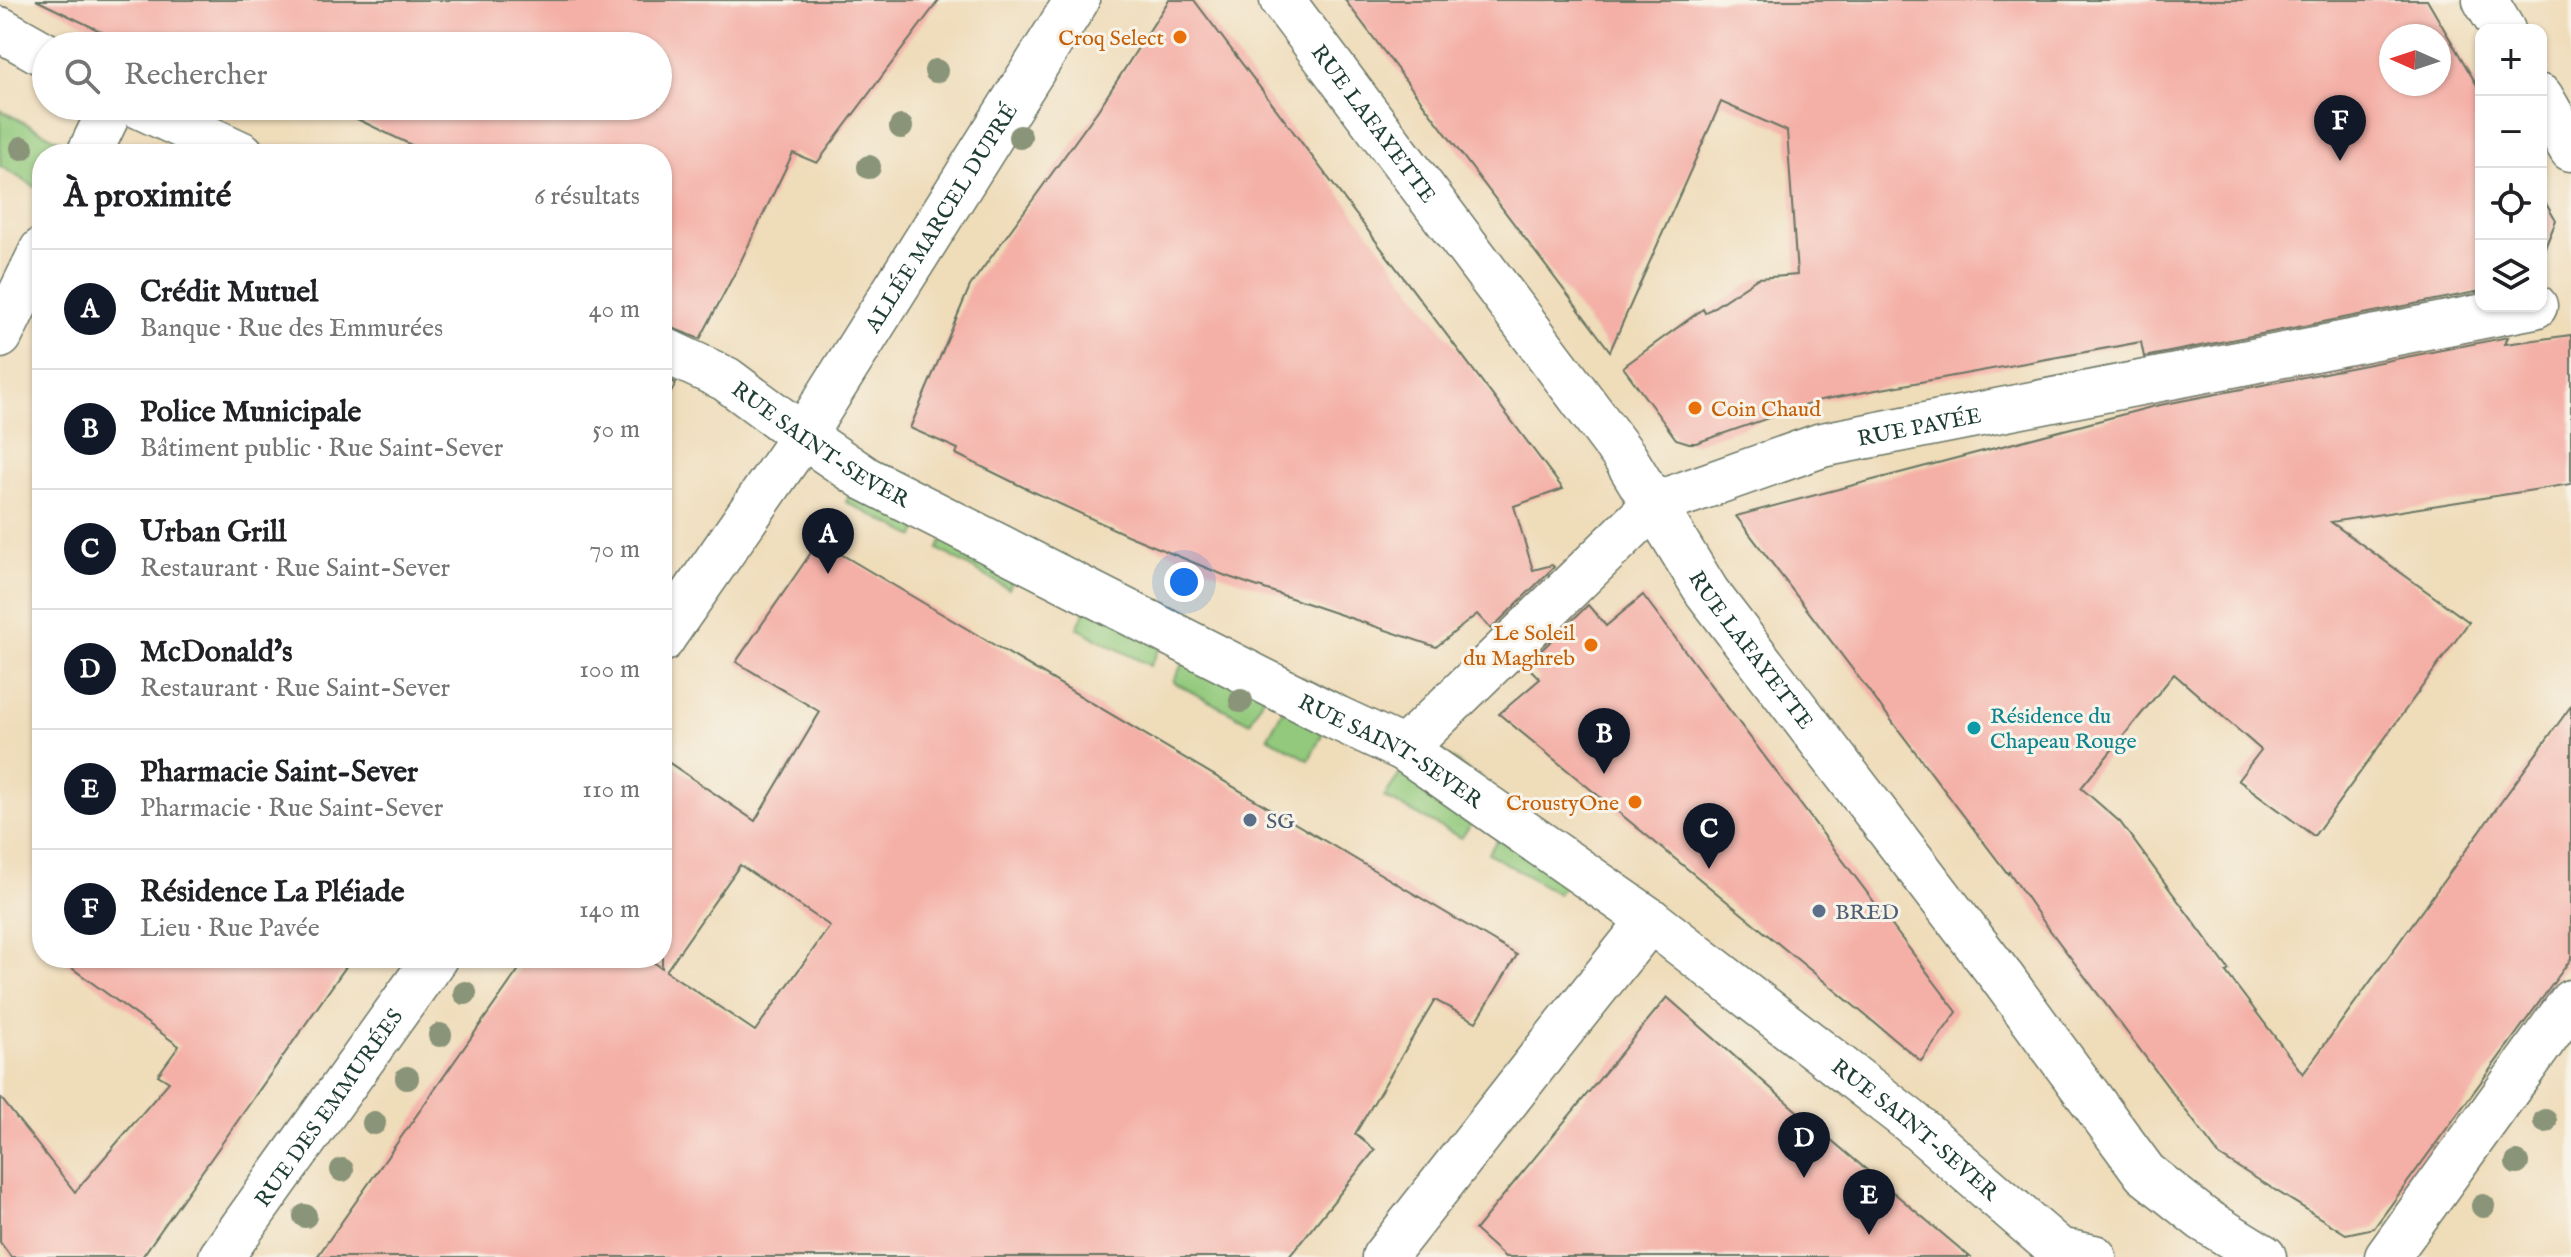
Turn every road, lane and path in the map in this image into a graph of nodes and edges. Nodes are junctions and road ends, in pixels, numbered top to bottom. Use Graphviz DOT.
graph roads {
  1 [pos="1077,0"];
  2 [pos="1282,0"];
  3 [pos="2485,0"];
  4 [pos="2499,24"];
  5 [pos="0,29"];
  6 [pos="32,47"];
  7 [pos="2547,107"];
  8 [pos="105,120"];
  9 [pos="169,120"];
  10 [pos="94,144"];
  11 [pos="221,144"];
  12 [pos="2571,149"];
  13 [pos="32,270"];
  14 [pos="2571,299"];
  15 [pos="2547,304"];
  16 [pos="2504,312"];
  17 [pos="0,336"];
  18 [pos="672,354"];
  19 [pos="803,436"];
  20 [pos="1655,504"];
  21 [pos="672,625"];
  22 [pos="1404,749"];
  23 [pos="1650,920"];
  24 [pos="428,968"];
  25 [pos="2571,1002"];
  26 [pos="2072,1255"];
  27 [pos="221,1257"];
  28 [pos="1384,1257"];
  29 [pos="2264,1257"];
  30 [pos="2387,1257"];
  1 -- 19 [label="street, ALLÉE MARCEL DUPRÉ"];
  2 -- 20 [label="street, RUE LAFAYETTE"];
  3 -- 4 [label="street"];
  5 -- 6 [label="street"];
  7 -- 12 [label="street"];
  8 -- 10 [label="street"];
  9 -- 11 [label="street"];
  13 -- 17 [label="street"];
  14 -- 15 [label="street"];
  16 -- 20 [label="street, RUE PAVÉE"];
  18 -- 19 [label="street, RUE SAINT-SEVER"];
  19 -- 21 [label="street"];
  19 -- 22 [label="street, RUE SAINT-SEVER"];
  20 -- 22 [label="street, RUE PAVÉE"];
  20 -- 29 [label="street, RUE LAFAYETTE"];
  22 -- 23 [label="street, RUE SAINT-SEVER"];
  23 -- 26 [label="street, RUE SAINT-SEVER"];
  23 -- 28 [label="street"];
  24 -- 27 [label="street, RUE DES EMMURÉES"];
  25 -- 30 [label="street"];
}
